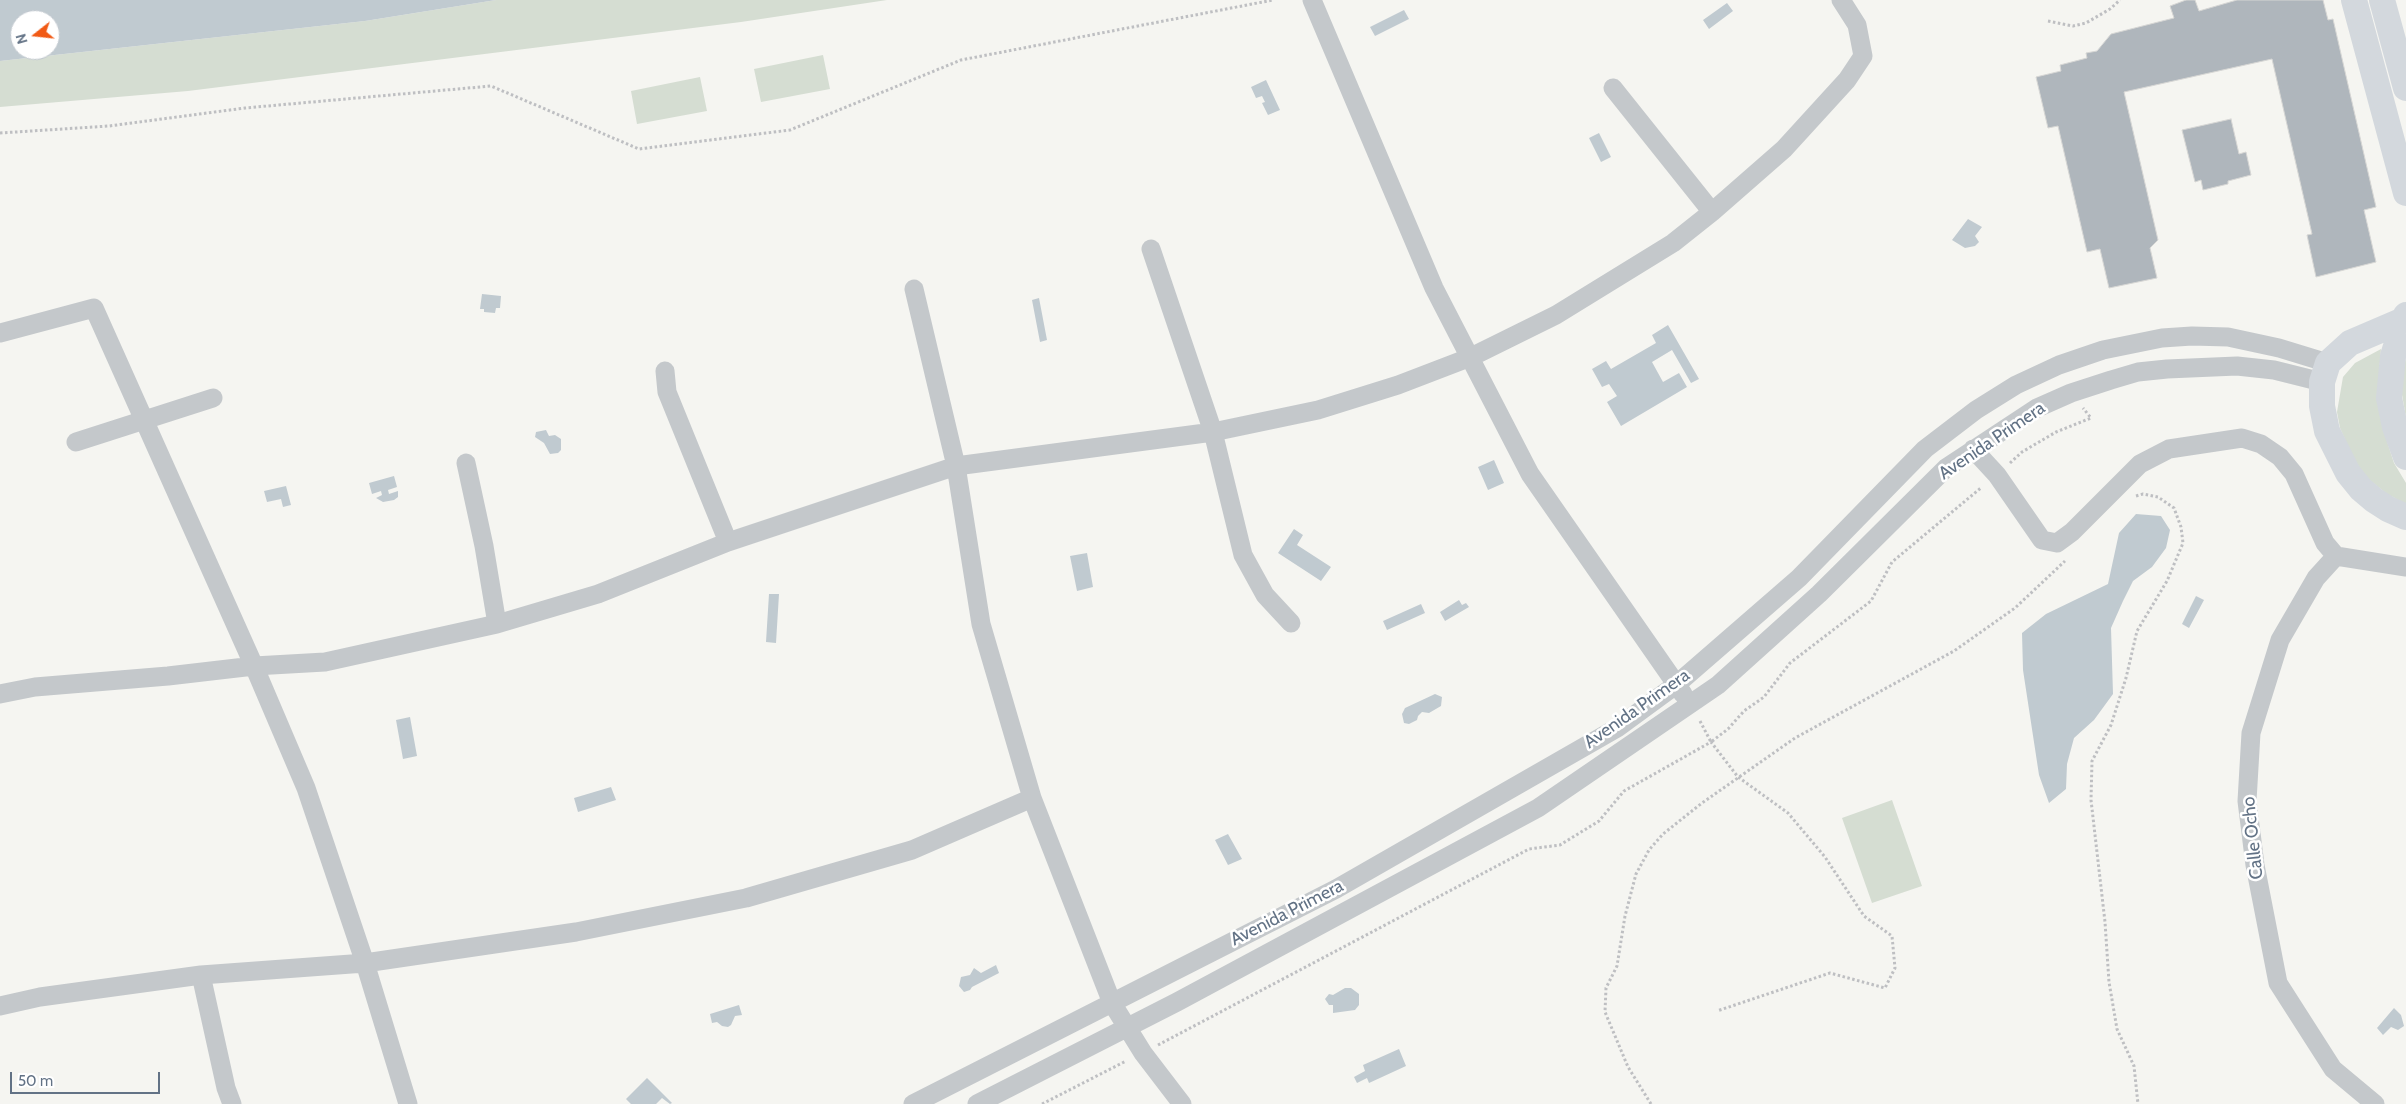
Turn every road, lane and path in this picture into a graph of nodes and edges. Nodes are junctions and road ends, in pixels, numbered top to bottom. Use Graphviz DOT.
graph roads {
  1 [pos="1272,0"];
  2 [pos="1312,0"];
  3 [pos="1841,0"];
  4 [pos="2120,0"];
  5 [pos="2354,0"];
  6 [pos="2382,0"];
  7 [pos="2048,21"];
  8 [pos="1614,88"];
  9 [pos="2406,88"];
  10 [pos="0,133"];
  11 [pos="2406,193"];
  12 [pos="1712,212"];
  13 [pos="1151,249"];
  14 [pos="914,290"];
  15 [pos="2406,318"];
  16 [pos="0,333"];
  17 [pos="2162,338"];
  18 [pos="1471,357"];
  19 [pos="2167,369"];
  20 [pos="665,371"];
  21 [pos="2326,373"];
  22 [pos="2071,393"];
  23 [pos="212,398"];
  24 [pos="144,422"];
  25 [pos="1213,432"];
  26 [pos="76,442"];
  27 [pos="1973,449"];
  28 [pos="2406,457"];
  29 [pos="466,463"];
  30 [pos="956,466"];
  31 [pos="1997,475"];
  32 [pos="2129,498"];
  33 [pos="2406,517"];
  34 [pos="728,542"];
  35 [pos="2071,554"];
  36 [pos="2336,556"];
  37 [pos="2406,567"];
  38 [pos="1291,623"];
  39 [pos="497,624"];
  40 [pos="254,666"];
  41 [pos="1677,684"];
  42 [pos="0,694"];
  43 [pos="1691,705"];
  44 [pos="1711,742"];
  45 [pos="1738,778"];
  46 [pos="1032,798"];
  47 [pos="365,963"];
  48 [pos="202,975"];
  49 [pos="1112,1002"];
  50 [pos="0,1006"];
  51 [pos="1717,1011"];
  52 [pos="1127,1027"];
  53 [pos="1144,1053"];
  54 [pos="232,1104"];
  55 [pos="408,1104"];
  56 [pos="913,1104"];
  57 [pos="977,1104"];
  58 [pos="1042,1104"];
  59 [pos="1182,1104"];
  60 [pos="1651,1104"];
  61 [pos="2138,1104"];
  62 [pos="2375,1104"];
  1 -- 10 [label="path"];
  2 -- 18 [label="street"];
  3 -- 12 [label="street"];
  4 -- 7 [label="path"];
  5 -- 11 [label="main road"];
  6 -- 9 [label="main road"];
  8 -- 12 [label="street"];
  12 -- 18 [label="street"];
  13 -- 25 [label="street"];
  14 -- 30 [label="street"];
  15 -- 21 [label="main road"];
  15 -- 28 [label="main road"];
  16 -- 24 [label="street"];
  17 -- 19 [label="street"];
  17 -- 21 [label="street, Avenida Primera"];
  17 -- 41 [label="street, Avenida Primera"];
  18 -- 25 [label="street"];
  18 -- 41 [label="street"];
  19 -- 21 [label="street, Avenida Primera"];
  19 -- 22 [label="street, Avenida Primera"];
  20 -- 34 [label="street"];
  21 -- 33 [label="main road"];
  22 -- 27 [label="street, Avenida Primera"];
  22 -- 31 [label="path"];
  23 -- 24 [label="street"];
  24 -- 26 [label="street"];
  24 -- 40 [label="street"];
  25 -- 30 [label="street"];
  25 -- 38 [label="street"];
  27 -- 31 [label="street"];
  27 -- 43 [label="street, Avenida Primera"];
  29 -- 39 [label="street"];
  30 -- 34 [label="street"];
  30 -- 46 [label="street"];
  31 -- 36 [label="street"];
  31 -- 44 [label="path"];
  32 -- 61 [label="path"];
  34 -- 39 [label="street"];
  35 -- 45 [label="path"];
  36 -- 37 [label="street"];
  36 -- 62 [label="street, Calle Ocho"];
  39 -- 40 [label="street"];
  40 -- 42 [label="street"];
  40 -- 47 [label="street"];
  41 -- 43 [label="street"];
  41 -- 49 [label="street, Avenida Primera"];
  43 -- 44 [label="path"];
  43 -- 52 [label="street, Avenida Primera"];
  44 -- 45 [label="path"];
  44 -- 53 [label="path"];
  45 -- 51 [label="path"];
  45 -- 60 [label="path"];
  46 -- 47 [label="street"];
  46 -- 49 [label="street"];
  47 -- 48 [label="street"];
  47 -- 55 [label="street"];
  48 -- 50 [label="street"];
  48 -- 54 [label="street"];
  49 -- 52 [label="street"];
  49 -- 56 [label="street, Avenida Primera"];
  52 -- 53 [label="street"];
  52 -- 57 [label="street, Avenida Primera"];
  53 -- 58 [label="path"];
  53 -- 59 [label="street"];
}
